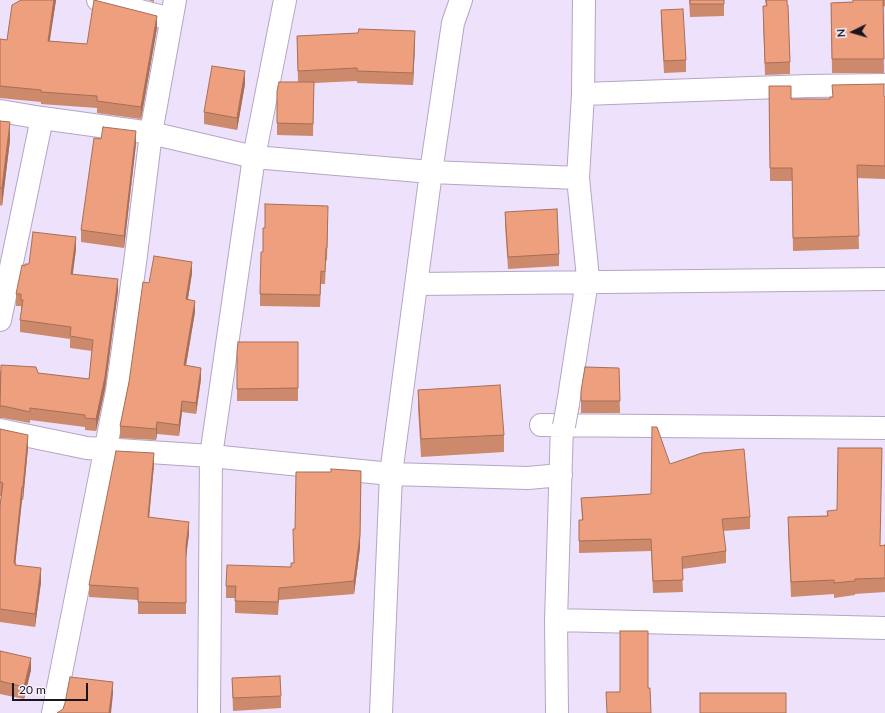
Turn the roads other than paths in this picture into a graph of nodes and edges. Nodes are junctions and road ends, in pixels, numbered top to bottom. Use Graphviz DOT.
graph roads {
  1 [pos="98,0"];
  2 [pos="285,0"];
  3 [pos="461,0"];
  4 [pos="584,0"];
  5 [pos="173,10"];
  6 [pos="885,85"];
  7 [pos="583,94"];
  8 [pos="0,111"];
  9 [pos="42,118"];
  10 [pos="151,133"];
  11 [pos="254,157"];
  12 [pos="431,172"];
  13 [pos="578,178"];
  14 [pos="885,279"];
  15 [pos="587,281"];
  16 [pos="417,284"];
  17 [pos="0,320"];
  18 [pos="556,426"];
  19 [pos="885,428"];
  20 [pos="0,430"];
  21 [pos="106,449"];
  22 [pos="211,456"];
  23 [pos="391,474"];
  24 [pos="561,475"];
  25 [pos="556,620"];
  26 [pos="885,628"];
  27 [pos="53,713"];
  28 [pos="209,713"];
  29 [pos="381,713"];
  30 [pos="557,713"];
  1 -- 5 [label="street"];
  2 -- 11 [label="street"];
  3 -- 12 [label="street"];
  4 -- 7 [label="street"];
  5 -- 10 [label="street"];
  6 -- 7 [label="street"];
  7 -- 13 [label="street"];
  8 -- 9 [label="street"];
  9 -- 10 [label="street"];
  9 -- 17 [label="street"];
  10 -- 11 [label="street"];
  10 -- 21 [label="street"];
  11 -- 12 [label="street"];
  11 -- 22 [label="street"];
  12 -- 13 [label="street"];
  12 -- 16 [label="street"];
  13 -- 15 [label="street"];
  14 -- 15 [label="street"];
  15 -- 16 [label="street"];
  15 -- 18 [label="street, bridge"];
  16 -- 23 [label="street"];
  18 -- 19 [label="street"];
  18 -- 24 [label="street"];
  20 -- 21 [label="street"];
  21 -- 22 [label="street"];
  21 -- 27 [label="street"];
  22 -- 23 [label="street"];
  22 -- 28 [label="street"];
  23 -- 24 [label="street"];
  23 -- 29 [label="street"];
  24 -- 25 [label="street"];
  25 -- 26 [label="street"];
  25 -- 30 [label="street"];
}
